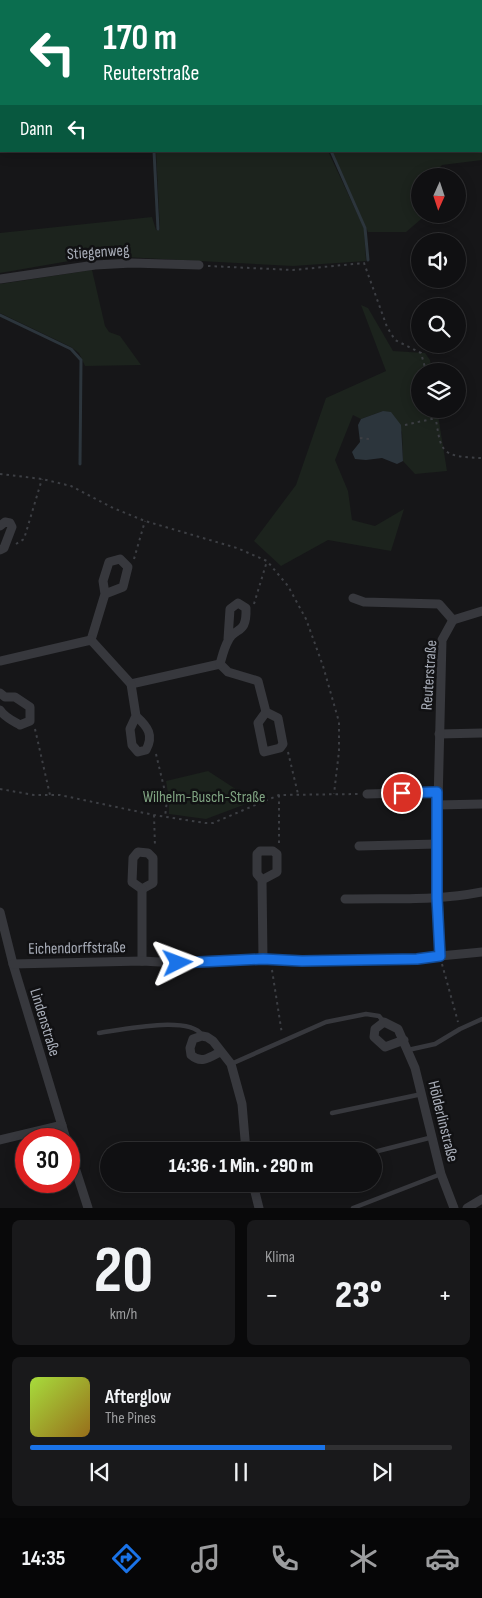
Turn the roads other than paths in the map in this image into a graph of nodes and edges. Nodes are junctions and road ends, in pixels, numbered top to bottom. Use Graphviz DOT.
graph roads {
  1 [pos="199,266"];
  2 [pos="0,280"];
  3 [pos="0,526"];
  4 [pos="2,549"];
  5 [pos="104,594"];
  6 [pos="353,598"];
  7 [pos="482,611"];
  8 [pos="453,620"];
  9 [pos="228,639"];
  10 [pos="91,640"];
  11 [pos="0,661"];
  12 [pos="220,664"];
  13 [pos="131,684"];
  14 [pos="0,693"];
  15 [pos="0,710"];
  16 [pos="266,712"];
  17 [pos="136,716"];
  18 [pos="482,733"];
  19 [pos="439,734"];
  20 [pos="437,792"];
  21 [pos="367,794"];
  22 [pos="482,804"];
  23 [pos="437,805"];
  24 [pos="437,844"];
  25 [pos="359,846"];
  26 [pos="262,880"];
  27 [pos="142,889"];
  28 [pos="482,892"];
  29 [pos="437,898"];
  30 [pos="345,899"];
  31 [pos="0,912"];
  32 [pos="482,952"];
  33 [pos="440,956"];
  34 [pos="267,960"];
  35 [pos="142,961"];
  36 [pos="13,964"];
  37 [pos="482,1019"];
  38 [pos="384,1022"];
  39 [pos="99,1033"];
  40 [pos="202,1036"];
  41 [pos="404,1040"];
  42 [pos="408,1050"];
  43 [pos="220,1052"];
  44 [pos="231,1064"];
  45 [pos="422,1094"];
  46 [pos="332,1113"];
  47 [pos="62,1125"];
  48 [pos="63,1128"];
  49 [pos="433,1138"];
  50 [pos="0,1140"];
  51 [pos="245,1142"];
  52 [pos="382,1150"];
  53 [pos="441,1174"];
  54 [pos="80,1183"];
  55 [pos="255,1192"];
  56 [pos="482,1199"];
  57 [pos="88,1208"];
  58 [pos="259,1208"];
  59 [pos="353,1208"];
  60 [pos="454,1208"];
  61 [pos="467,1208"];
  1 -- 2 [label="street, Stiegenweg"];
  3 -- 4 [label="street"];
  5 -- 5 [label="street"];
  5 -- 10 [label="street"];
  6 -- 8 [label="street"];
  7 -- 8 [label="street"];
  8 -- 19 [label="street, Reuterstraße"];
  9 -- 9 [label="street"];
  9 -- 12 [label="street"];
  10 -- 11 [label="street"];
  10 -- 13 [label="street"];
  12 -- 13 [label="street"];
  12 -- 16 [label="street"];
  13 -- 17 [label="street"];
  14 -- 15 [label="street"];
  16 -- 16 [label="street"];
  17 -- 17 [label="street"];
  18 -- 19 [label="street, Reuterstraße"];
  19 -- 20 [label="street, Reuterstraße"];
  20 -- 21 [label="street"];
  20 -- 23 [label="street, Reuterstraße"];
  22 -- 23 [label="street"];
  23 -- 24 [label="street, Reuterstraße"];
  24 -- 25 [label="street"];
  24 -- 29 [label="street, Reuterstraße"];
  26 -- 26 [label="street"];
  26 -- 34 [label="street"];
  27 -- 27 [label="street, Eichendorffstraße"];
  27 -- 35 [label="street, Eichendorffstraße"];
  28 -- 29 [label="street"];
  29 -- 30 [label="street"];
  29 -- 33 [label="street, Reuterstraße"];
  31 -- 36 [label="street, Lindenstraße"];
  32 -- 33 [label="street, Eichendorffstraße"];
  33 -- 34 [label="street, Eichendorffstraße"];
  34 -- 35 [label="street, Eichendorffstraße"];
  35 -- 36 [label="street, Eichendorffstraße"];
  36 -- 47 [label="street, Lindenstraße"];
  37 -- 42 [label="lane"];
  38 -- 41 [label="street, Hölderlinstraße"];
  38 -- 41 [label="street"];
  38 -- 44 [label="lane, Hölderlinstraße"];
  39 -- 40 [label="lane"];
  40 -- 43 [label="street"];
  40 -- 43 [label="street"];
  41 -- 42 [label="street, Hölderlinstraße"];
  42 -- 45 [label="street, Hölderlinstraße"];
  43 -- 44 [label="street"];
  44 -- 51 [label="street"];
  45 -- 46 [label="lane"];
  45 -- 49 [label="street, Hölderlinstraße"];
  47 -- 48 [label="street, Lindenstraße"];
  47 -- 50 [label="street"];
  49 -- 52 [label="lane"];
  49 -- 53 [label="street, Hölderlinstraße"];
  53 -- 59 [label="lane"];
  53 -- 60 [label="street, Hölderlinstraße"];
  54 -- 57 [label="street"];
  55 -- 58 [label="street"];
  56 -- 61 [label="street"];
}
